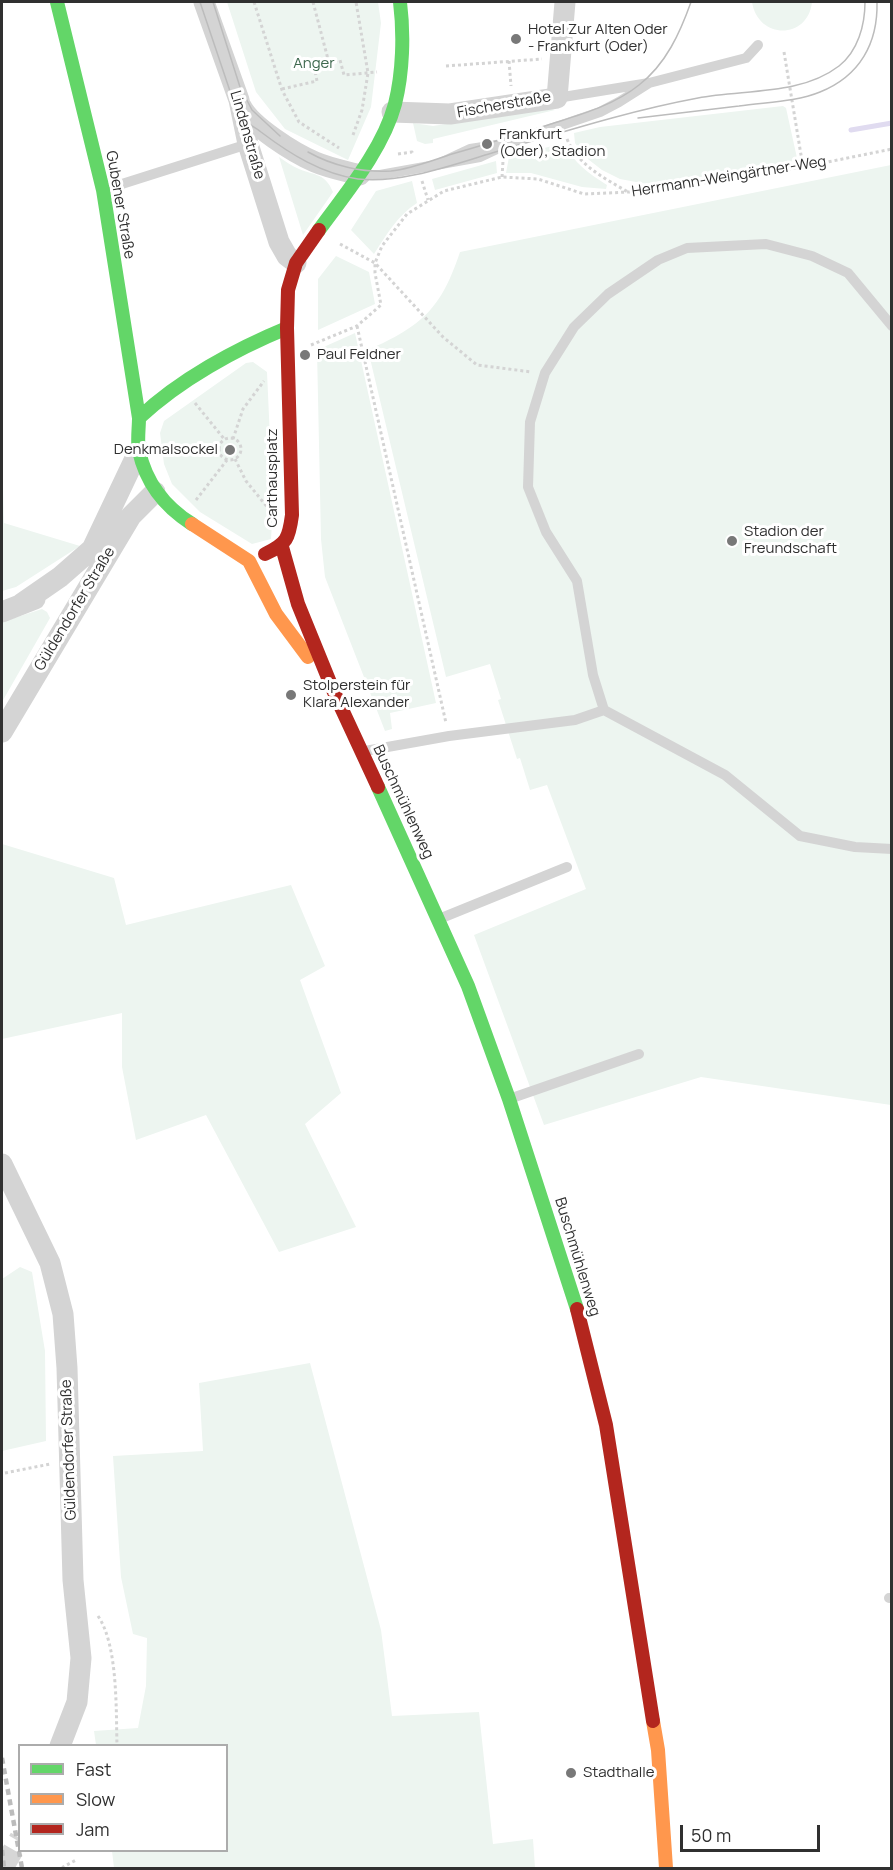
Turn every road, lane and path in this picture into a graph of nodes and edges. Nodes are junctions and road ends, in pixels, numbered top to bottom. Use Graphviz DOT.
graph roads {
  1 [pos="57,2"];
  2 [pos="204,2"];
  3 [pos="254,2"];
  4 [pos="313,2"];
  5 [pos="356,2"];
  6 [pos="400,2"];
  7 [pos="566,2"];
  8 [pos="758,45"];
  9 [pos="784,52"];
  10 [pos="562,57"];
  11 [pos="329,63"];
  12 [pos="446,66"];
  13 [pos="368,73"];
  14 [pos="649,83"];
  15 [pos="282,90"];
  16 [pos="557,98"];
  17 [pos="239,100"];
  18 [pos="392,112"];
  19 [pos="562,125"];
  20 [pos="351,141"];
  21 [pos="248,144"];
  22 [pos="891,149"];
  23 [pos="412,152"];
  24 [pos="504,155"];
  25 [pos="364,166"];
  26 [pos="803,166"];
  27 [pos="420,177"];
  28 [pos="502,177"];
  29 [pos="103,190"];
  30 [pos="630,193"];
  31 [pos="428,200"];
  32 [pos="320,232"];
  33 [pos="296,263"];
  34 [pos="375,263"];
  35 [pos="357,326"];
  36 [pos="891,326"];
  37 [pos="287,328"];
  38 [pos="311,345"];
  39 [pos="545,373"];
  40 [pos="266,378"];
  41 [pos="180,385"];
  42 [pos="139,418"];
  43 [pos="233,439"];
  44 [pos="225,440"];
  45 [pos="139,450"];
  46 [pos="235,459"];
  47 [pos="227,460"];
  48 [pos="155,492"];
  49 [pos="268,508"];
  50 [pos="182,518"];
  51 [pos="282,547"];
  52 [pos="249,561"];
  53 [pos="99,567"];
  54 [pos="21,604"];
  55 [pos="2,612"];
  56 [pos="333,690"];
  57 [pos="604,710"];
  58 [pos="2,732"];
  59 [pos="449,736"];
  60 [pos="362,752"];
  61 [pos="891,849"];
  62 [pos="567,867"];
  63 [pos="439,919"];
  64 [pos="639,1054"];
  65 [pos="509,1099"];
  66 [pos="2,1164"];
  67 [pos="70,1460"];
  68 [pos="5,1473"];
  69 [pos="97,1615"];
  70 [pos="61,1744"];
  71 [pos="117,1744"];
  72 [pos="76,1860"];
  73 [pos="64,1869"];
  74 [pos="666,1869"];
  1 -- 29 [label="street, Gubener Straße"];
  2 -- 17 [label="street, Lindenstraße"];
  3 -- 15 [label="path"];
  4 -- 11 [label="path"];
  5 -- 13 [label="path"];
  6 -- 18 [label="street"];
  7 -- 10 [label="street, Fischerstraße"];
  8 -- 14 [label="lane"];
  9 -- 26 [label="path"];
  10 -- 12 [label="path"];
  10 -- 16 [label="street, Fischerstraße"];
  11 -- 13 [label="path"];
  11 -- 15 [label="path"];
  13 -- 20 [label="path"];
  14 -- 16 [label="lane"];
  14 -- 19 [label="lane"];
  15 -- 25 [label="path"];
  16 -- 18 [label="street, Fischerstraße"];
  17 -- 21 [label="street, Lindenstraße"];
  17 -- 25 [label="street"];
  18 -- 25 [label="street"];
  19 -- 25 [label="lane"];
  19 -- 30 [label="path"];
  21 -- 29 [label="lane"];
  21 -- 33 [label="street, Lindenstraße"];
  22 -- 26 [label="path, Herrmann-Weingärtner-Weg"];
  23 -- 25 [label="path"];
  24 -- 28 [label="path"];
  25 -- 32 [label="street"];
  26 -- 30 [label="path, Herrmann-Weingärtner-Weg"];
  27 -- 31 [label="path"];
  28 -- 30 [label="path, Herrmann-Weingärtner-Weg"];
  28 -- 31 [label="path, Herrmann-Weingärtner-Weg"];
  29 -- 42 [label="street, Gubener Straße"];
  31 -- 34 [label="path, Herrmann-Weingärtner-Weg"];
  32 -- 33 [label="street"];
  32 -- 34 [label="path"];
  33 -- 37 [label="street, Carthausplatz"];
  34 -- 35 [label="path"];
  34 -- 39 [label="path"];
  35 -- 38 [label="path"];
  35 -- 59 [label="path"];
  36 -- 39 [label="lane"];
  37 -- 41 [label="street"];
  37 -- 51 [label="street, Carthausplatz"];
  39 -- 57 [label="lane"];
  40 -- 43 [label="path"];
  41 -- 42 [label="street"];
  41 -- 44 [label="path"];
  42 -- 45 [label="street"];
  43 -- 44 [label="path"];
  43 -- 46 [label="path"];
  44 -- 47 [label="path"];
  45 -- 48 [label="street"];
  45 -- 54 [label="street"];
  46 -- 47 [label="path"];
  46 -- 49 [label="path"];
  47 -- 50 [label="path"];
  48 -- 50 [label="street"];
  48 -- 53 [label="street, Güldendorfer Straße"];
  50 -- 52 [label="street"];
  51 -- 52 [label="street, Carthausplatz"];
  51 -- 56 [label="street, Buschmühlenweg"];
  52 -- 56 [label="street, Buschmühlenweg"];
  53 -- 54 [label="street"];
  53 -- 58 [label="street, Güldendorfer Straße"];
  54 -- 55 [label="street"];
  56 -- 60 [label="street, Buschmühlenweg"];
  57 -- 59 [label="lane"];
  57 -- 61 [label="lane"];
  59 -- 60 [label="lane"];
  60 -- 63 [label="street, Buschmühlenweg"];
  62 -- 63 [label="lane"];
  63 -- 65 [label="street, Buschmühlenweg"];
  64 -- 65 [label="lane"];
  65 -- 74 [label="street, Buschmühlenweg"];
  66 -- 67 [label="street, Güldendorfer Straße"];
  67 -- 68 [label="path"];
  67 -- 70 [label="street, Güldendorfer Straße"];
  69 -- 71 [label="path"];
  72 -- 73 [label="path"];
}
